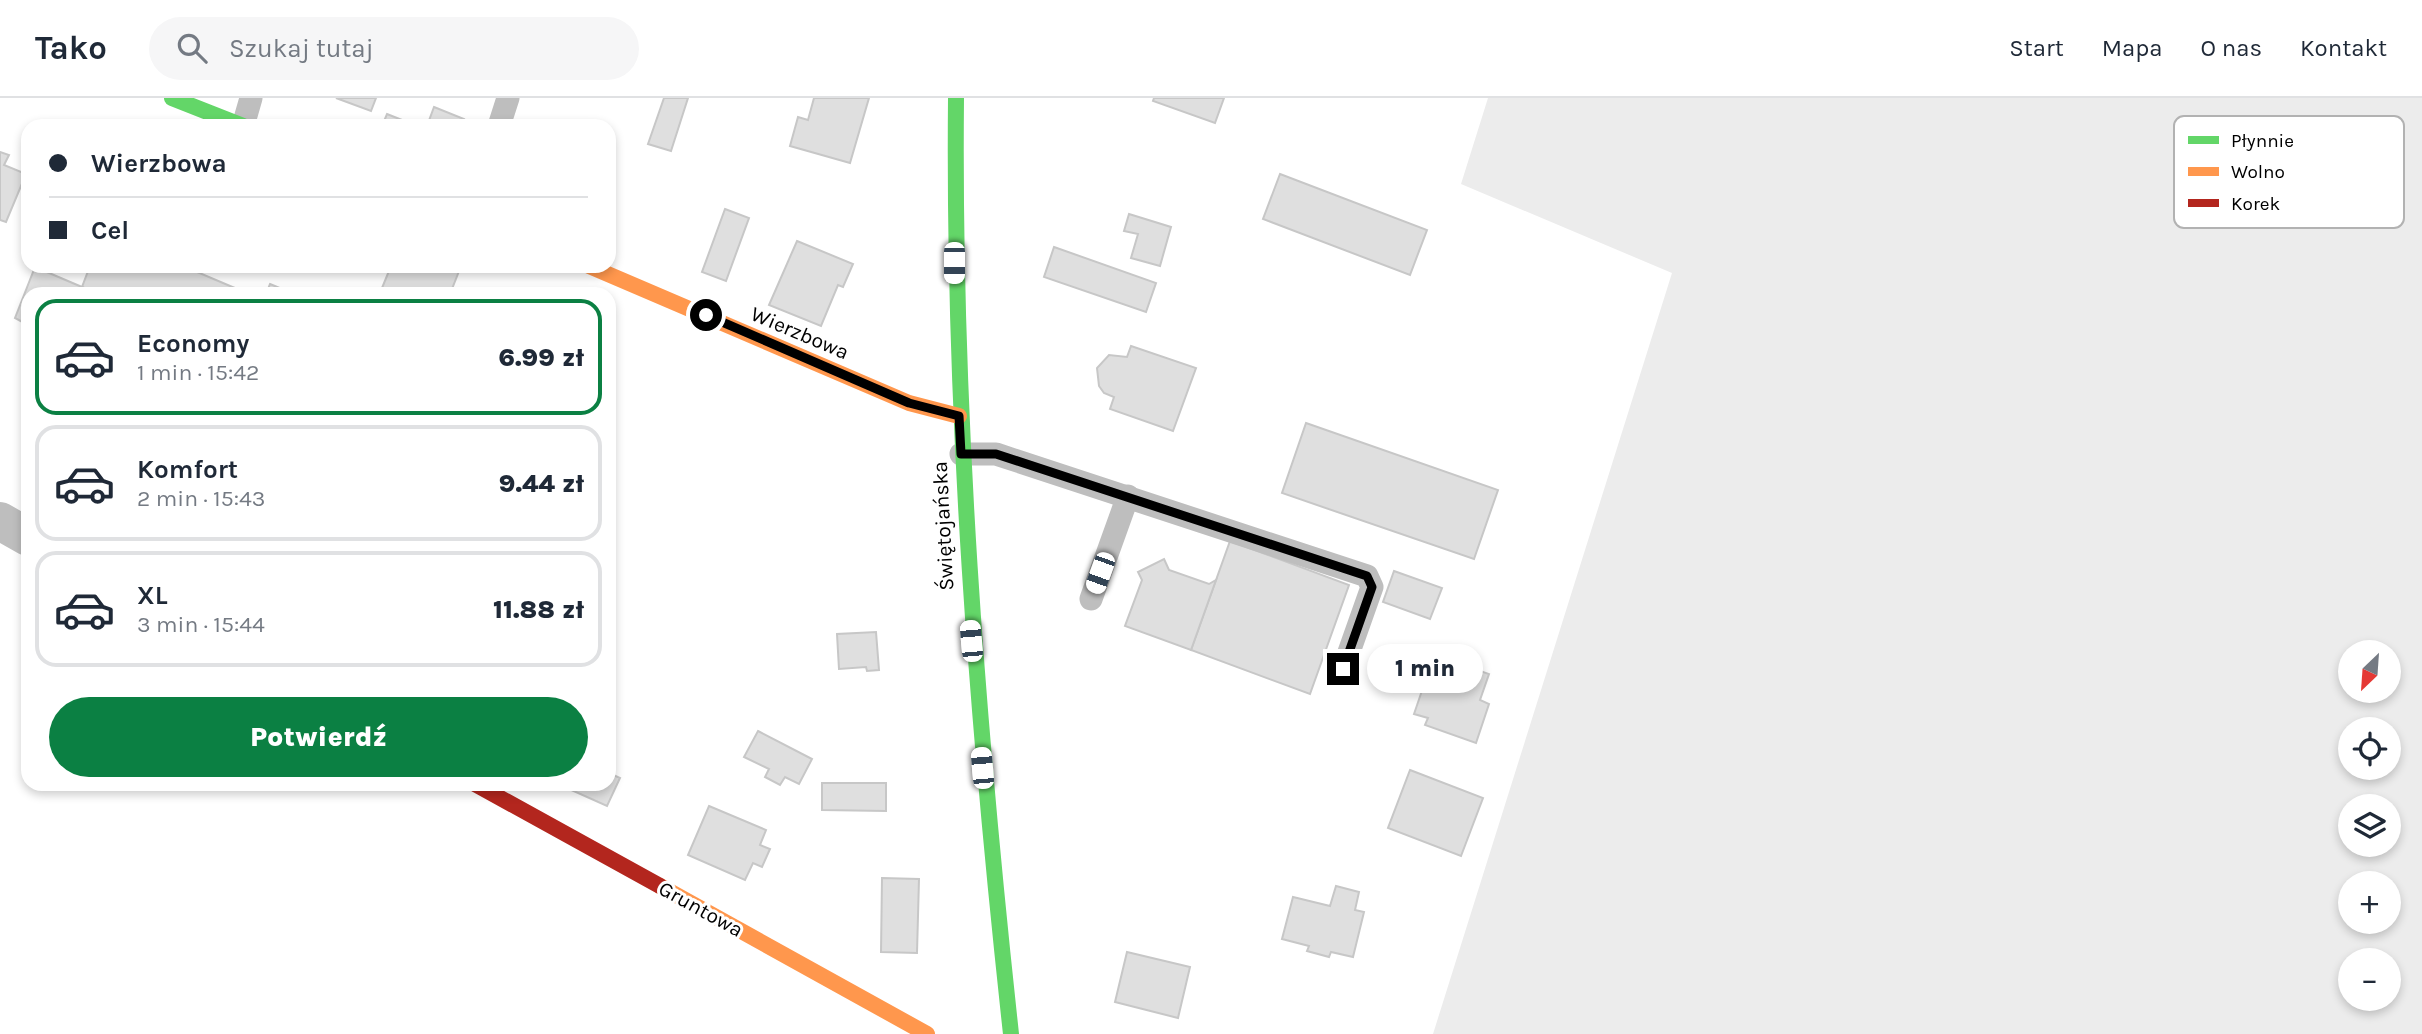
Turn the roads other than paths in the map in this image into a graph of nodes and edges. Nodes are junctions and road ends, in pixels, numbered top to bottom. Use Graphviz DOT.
graph roads {
  1 [pos="173,98"];
  2 [pos="251,98"];
  3 [pos="508,98"];
  4 [pos="956,98"];
  5 [pos="226,119"];
  6 [pos="245,119"];
  7 [pos="501,119"];
  8 [pos="605,273"];
  9 [pos="959,416"];
  10 [pos="961,454"];
  11 [pos="1128,496"];
  12 [pos="0,521"];
  13 [pos="21,533"];
  14 [pos="1091,599"];
  15 [pos="1343,669"];
  16 [pos="488,791"];
  17 [pos="928,1034"];
  18 [pos="1012,1034"];
  1 -- 5 [label="street"];
  2 -- 6 [label="lane"];
  3 -- 7 [label="lane"];
  4 -- 9 [label="street, Świętojańska"];
  8 -- 9 [label="street, Wierzbowa"];
  9 -- 10 [label="street, Świętojańska"];
  10 -- 11 [label="lane"];
  10 -- 18 [label="street, Świętojańska"];
  11 -- 14 [label="lane"];
  11 -- 15 [label="lane"];
  12 -- 13 [label="street"];
  16 -- 17 [label="street, Gruntowa"];
}
